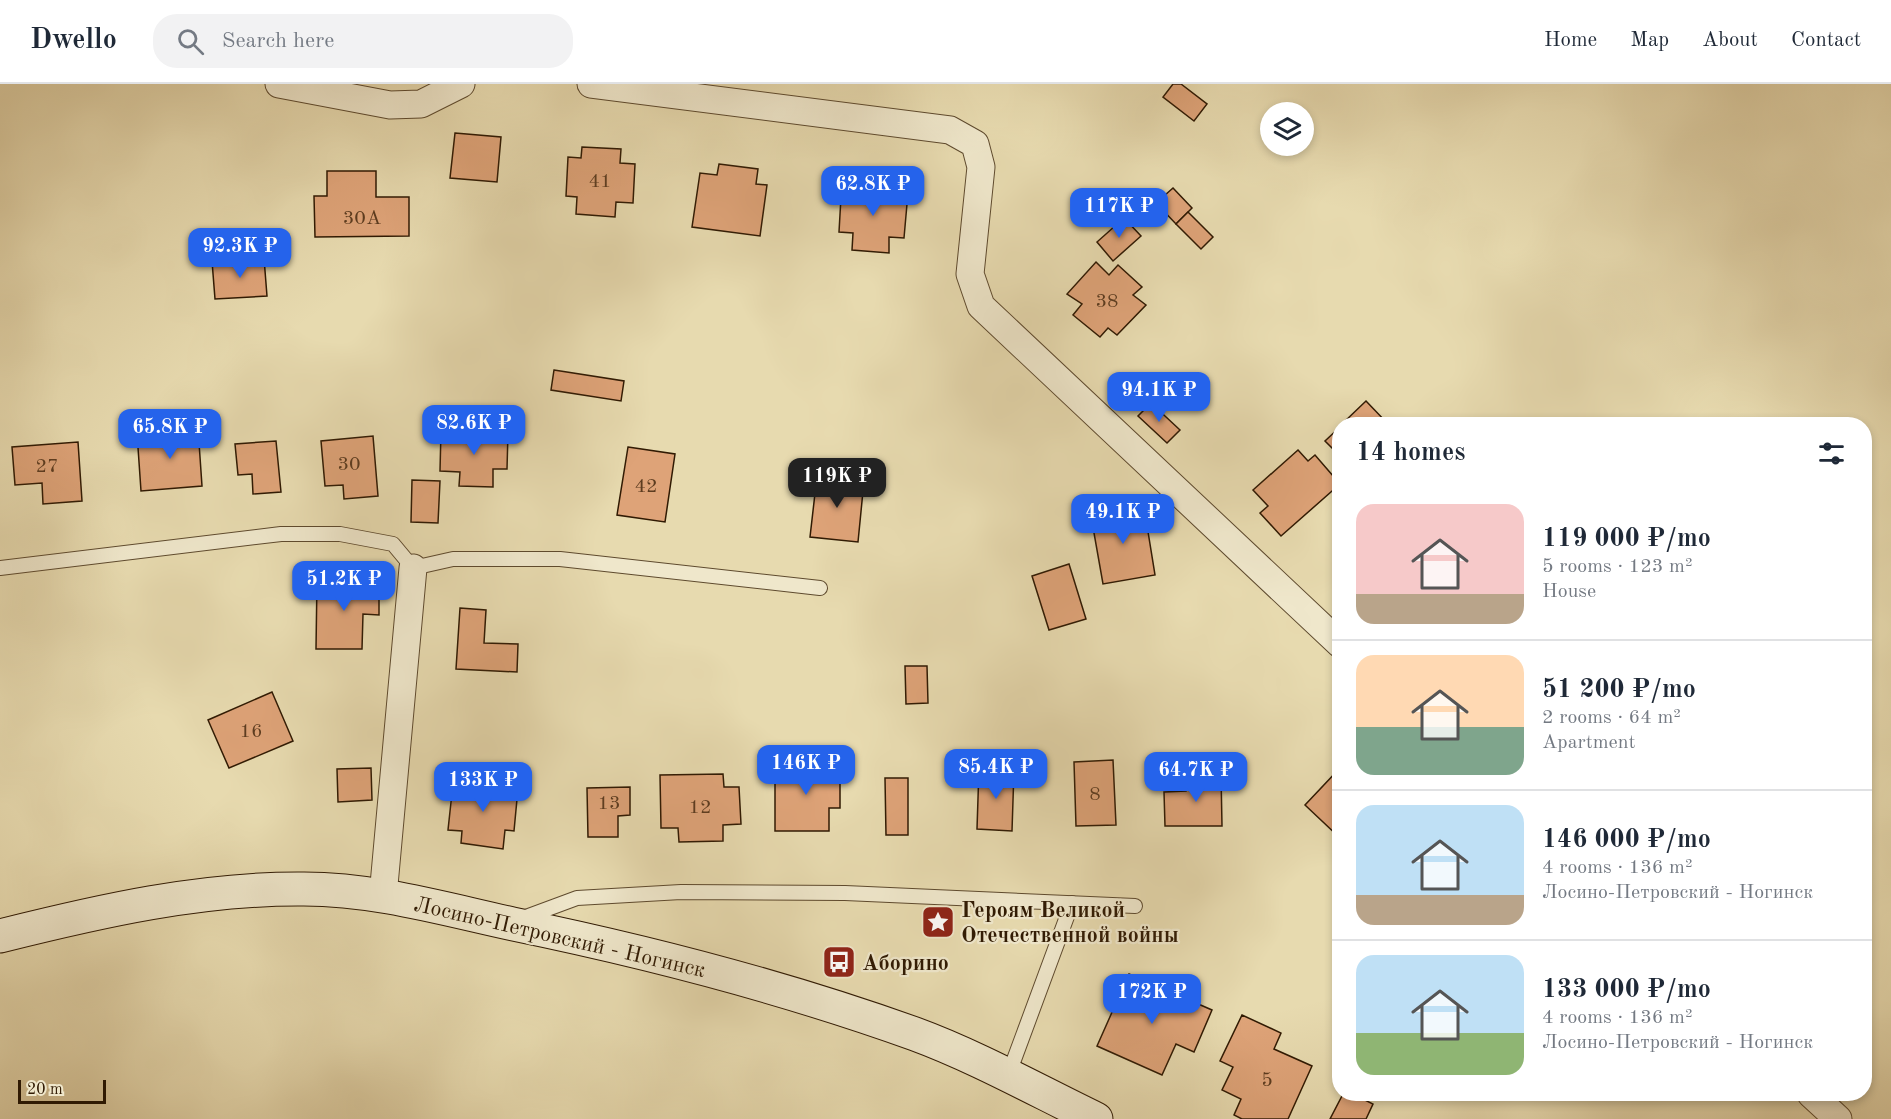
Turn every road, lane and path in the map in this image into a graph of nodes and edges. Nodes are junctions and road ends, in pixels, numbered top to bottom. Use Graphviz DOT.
graph roads {
  1 [pos="279,84"];
  2 [pos="461,84"];
  3 [pos="591,84"];
  4 [pos="0,568"];
  5 [pos="413,568"];
  6 [pos="820,588"];
  7 [pos="1332,636"];
  8 [pos="383,896"];
  9 [pos="1072,903"];
  10 [pos="1135,906"];
  11 [pos="511,923"];
  12 [pos="0,936"];
  13 [pos="1008,1077"];
  14 [pos="1819,1101"];
  15 [pos="1096,1119"];
  16 [pos="1838,1119"];
  1 -- 2 [label="street"];
  3 -- 7 [label="street"];
  4 -- 5 [label="lane"];
  5 -- 6 [label="lane"];
  5 -- 8 [label="street"];
  8 -- 11 [label="main road, Лосино-Петровский - Ногинск"];
  8 -- 12 [label="main road, Лосино-Петровский - Ногинск"];
  9 -- 10 [label="lane"];
  9 -- 11 [label="lane"];
  9 -- 13 [label="lane"];
  11 -- 13 [label="main road, Лосино-Петровский - Ногинск"];
  13 -- 15 [label="main road, Лосино-Петровский - Ногинск"];
  14 -- 16 [label="street"];
}
